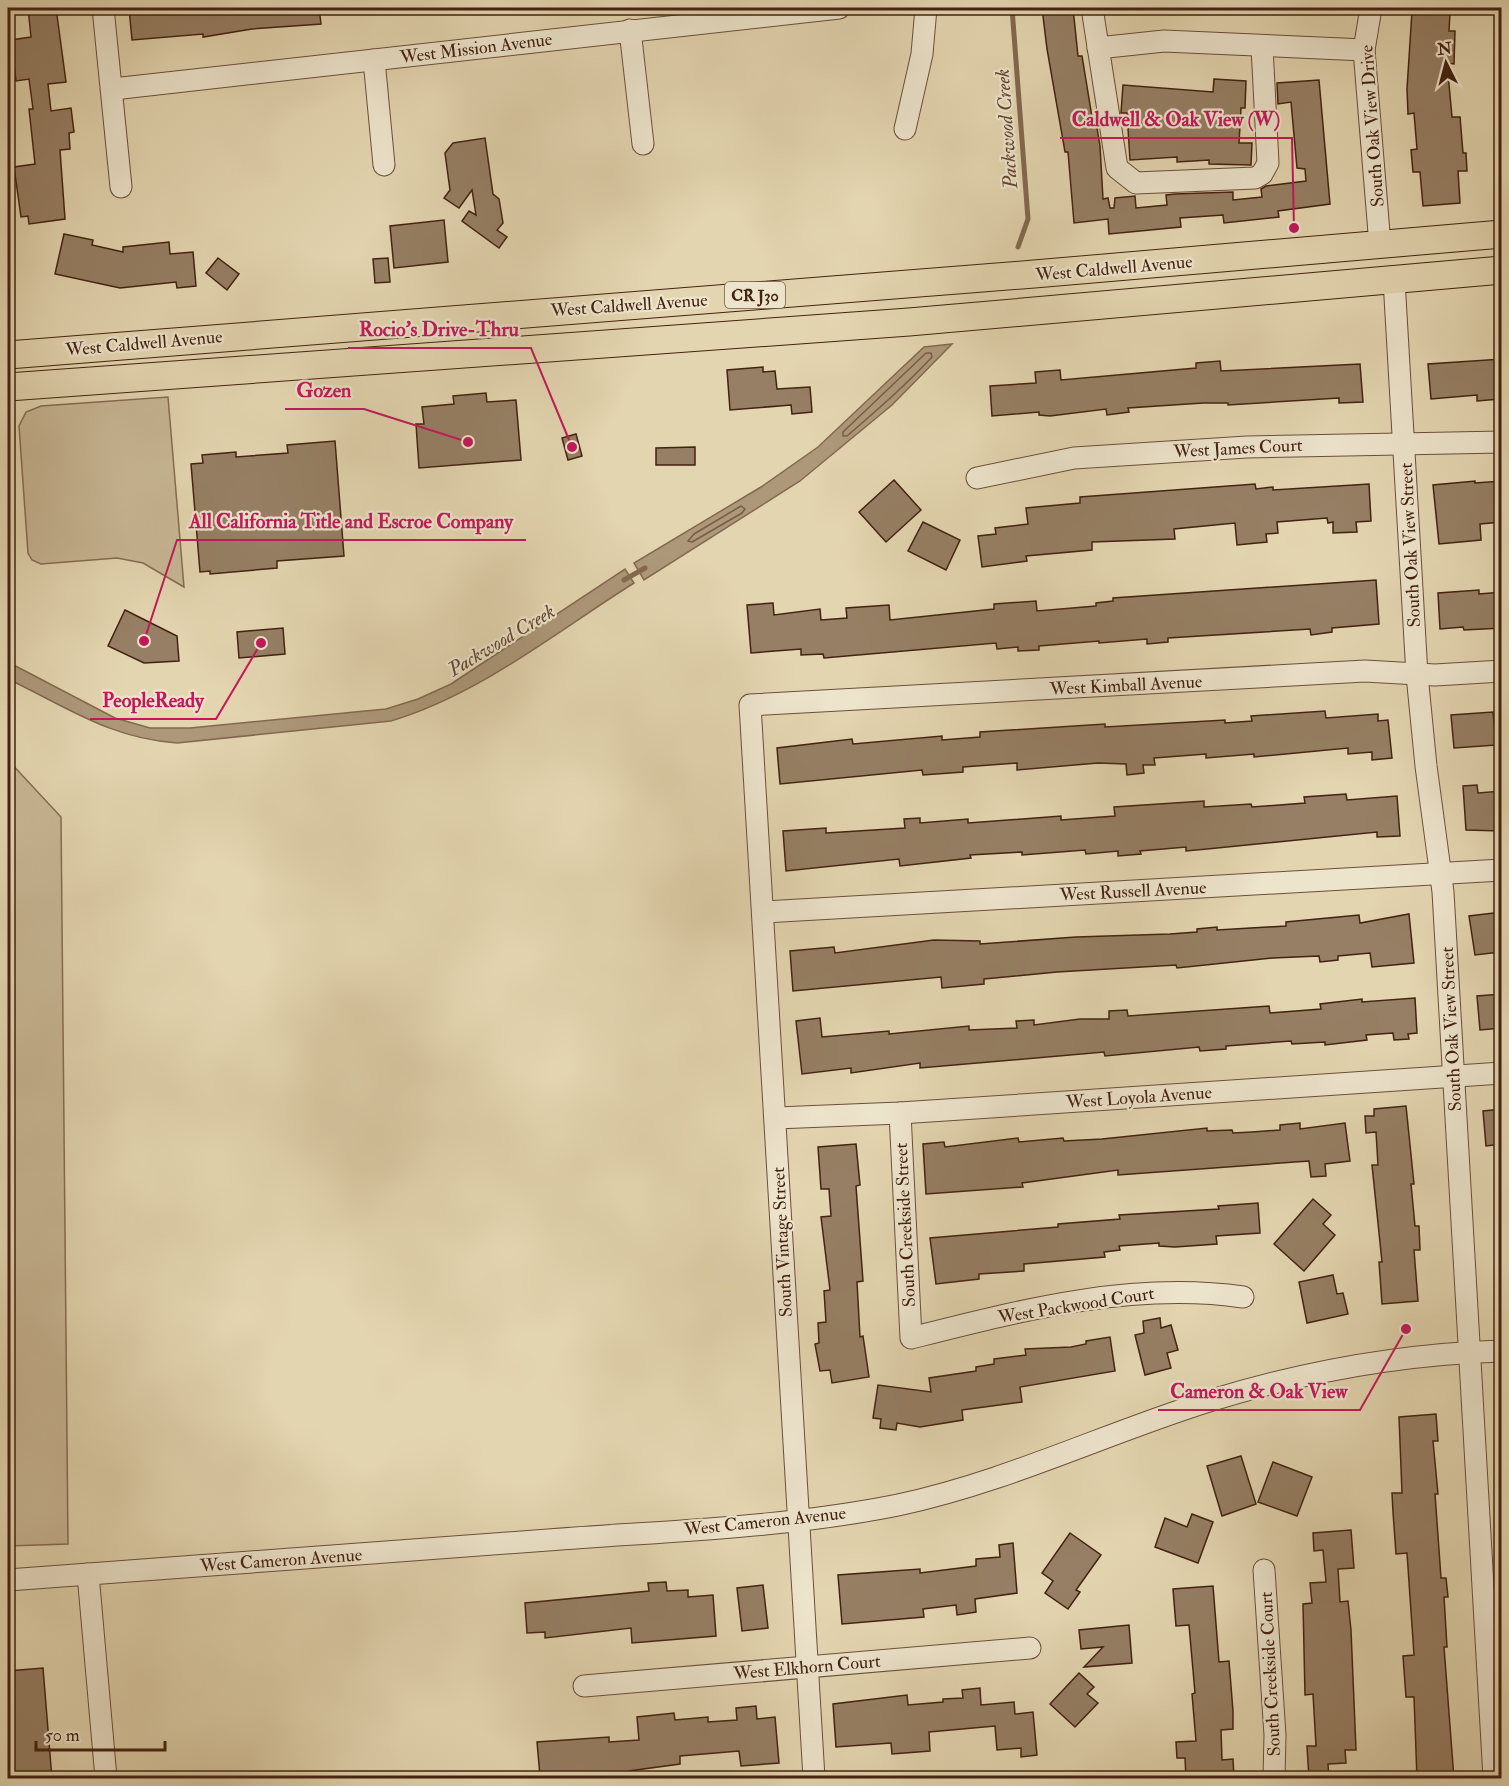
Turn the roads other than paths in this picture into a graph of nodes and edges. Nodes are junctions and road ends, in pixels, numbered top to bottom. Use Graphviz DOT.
graph roads {
  1 [pos="103,8"];
  2 [pos="839,8"];
  3 [pos="926,8"];
  4 [pos="1092,8"];
  5 [pos="1371,8"];
  6 [pos="630,30"];
  7 [pos="1262,47"];
  8 [pos="1098,48"];
  9 [pos="1365,51"];
  10 [pos="374,60"];
  11 [pos="112,89"];
  12 [pos="905,129"];
  13 [pos="643,144"];
  14 [pos="384,165"];
  15 [pos="121,187"];
  16 [pos="1502,234"];
  17 [pos="1380,245"];
  18 [pos="1502,252"];
  19 [pos="1502,270"];
  20 [pos="1394,280"];
  21 [pos="593,307"];
  22 [pos="8,355"];
  23 [pos="384,361"];
  24 [pos="8,387"];
  25 [pos="1404,442"];
  26 [pos="1502,442"];
  27 [pos="977,478"];
  28 [pos="1502,671"];
  29 [pos="1418,675"];
  30 [pos="750,705"];
  31 [pos="1502,870"];
  32 [pos="1442,873"];
  33 [pos="764,912"];
  34 [pos="1502,1073"];
  35 [pos="1454,1076"];
  36 [pos="900,1113"];
  37 [pos="776,1118"];
  38 [pos="1242,1297"];
  39 [pos="911,1338"];
  40 [pos="1502,1351"];
  41 [pos="1469,1352"];
  42 [pos="798,1519"];
  43 [pos="1264,1570"];
  44 [pos="88,1574"];
  45 [pos="8,1580"];
  46 [pos="1493,1620"];
  47 [pos="1030,1648"];
  48 [pos="807,1667"];
  49 [pos="584,1686"];
  50 [pos="106,1779"];
  51 [pos="814,1779"];
  52 [pos="1274,1779"];
  53 [pos="1494,1779"];
  1 -- 11 [label="street"];
  2 -- 6 [label="street, West Mission Avenue"];
  3 -- 12 [label="street"];
  4 -- 8 [label="street"];
  5 -- 9 [label="street, South Oak View Drive"];
  6 -- 10 [label="street, West Mission Avenue"];
  6 -- 13 [label="street"];
  7 -- 8 [label="street"];
  7 -- 8 [label="street"];
  7 -- 9 [label="street"];
  9 -- 17 [label="street, South Oak View Drive"];
  10 -- 11 [label="street, West Mission Avenue"];
  10 -- 14 [label="street"];
  11 -- 15 [label="street"];
  16 -- 17 [label="main road, West Caldwell Avenue / CR J30"];
  17 -- 21 [label="main road, West Caldwell Avenue / CR J30"];
  18 -- 20 [label="main road"];
  19 -- 20 [label="main road, West Caldwell Avenue / CR J30"];
  20 -- 23 [label="main road, West Caldwell Avenue / CR J30"];
  20 -- 25 [label="street, South Oak View Street"];
  21 -- 22 [label="main road, West Caldwell Avenue / CR J30"];
  21 -- 23 [label="main road"];
  23 -- 24 [label="main road, West Caldwell Avenue / CR J30"];
  25 -- 26 [label="street, West James Court"];
  25 -- 27 [label="street, West James Court"];
  25 -- 29 [label="street, South Oak View Street"];
  28 -- 29 [label="street, West Kimball Avenue"];
  29 -- 30 [label="street, West Kimball Avenue"];
  29 -- 32 [label="street, South Oak View Street"];
  30 -- 33 [label="street, South Vintage Street"];
  31 -- 32 [label="street, West Russell Avenue"];
  32 -- 33 [label="street, West Russell Avenue"];
  32 -- 35 [label="street, South Oak View Street"];
  33 -- 37 [label="street, South Vintage Street"];
  34 -- 35 [label="street, West Loyola Avenue"];
  35 -- 36 [label="street, West Loyola Avenue"];
  35 -- 41 [label="street, South Oak View Street"];
  36 -- 37 [label="street, West Loyola Avenue"];
  36 -- 39 [label="street, South Creekside Street"];
  37 -- 42 [label="street, South Vintage Street"];
  38 -- 39 [label="street, West Packwood Court"];
  40 -- 41 [label="street, West Cameron Avenue"];
  41 -- 42 [label="street, West Cameron Avenue"];
  41 -- 46 [label="street, South Oak View Street"];
  42 -- 44 [label="street, West Cameron Avenue"];
  42 -- 48 [label="street, South Vintage Street"];
  43 -- 52 [label="street, South Creekside Court"];
  44 -- 45 [label="street, West Cameron Avenue"];
  44 -- 50 [label="street"];
  46 -- 53 [label="street, South Oak View Street"];
  47 -- 48 [label="street, West Elkhorn Court"];
  48 -- 49 [label="street, West Elkhorn Court"];
  48 -- 51 [label="street, South Vintage Street"];
}
